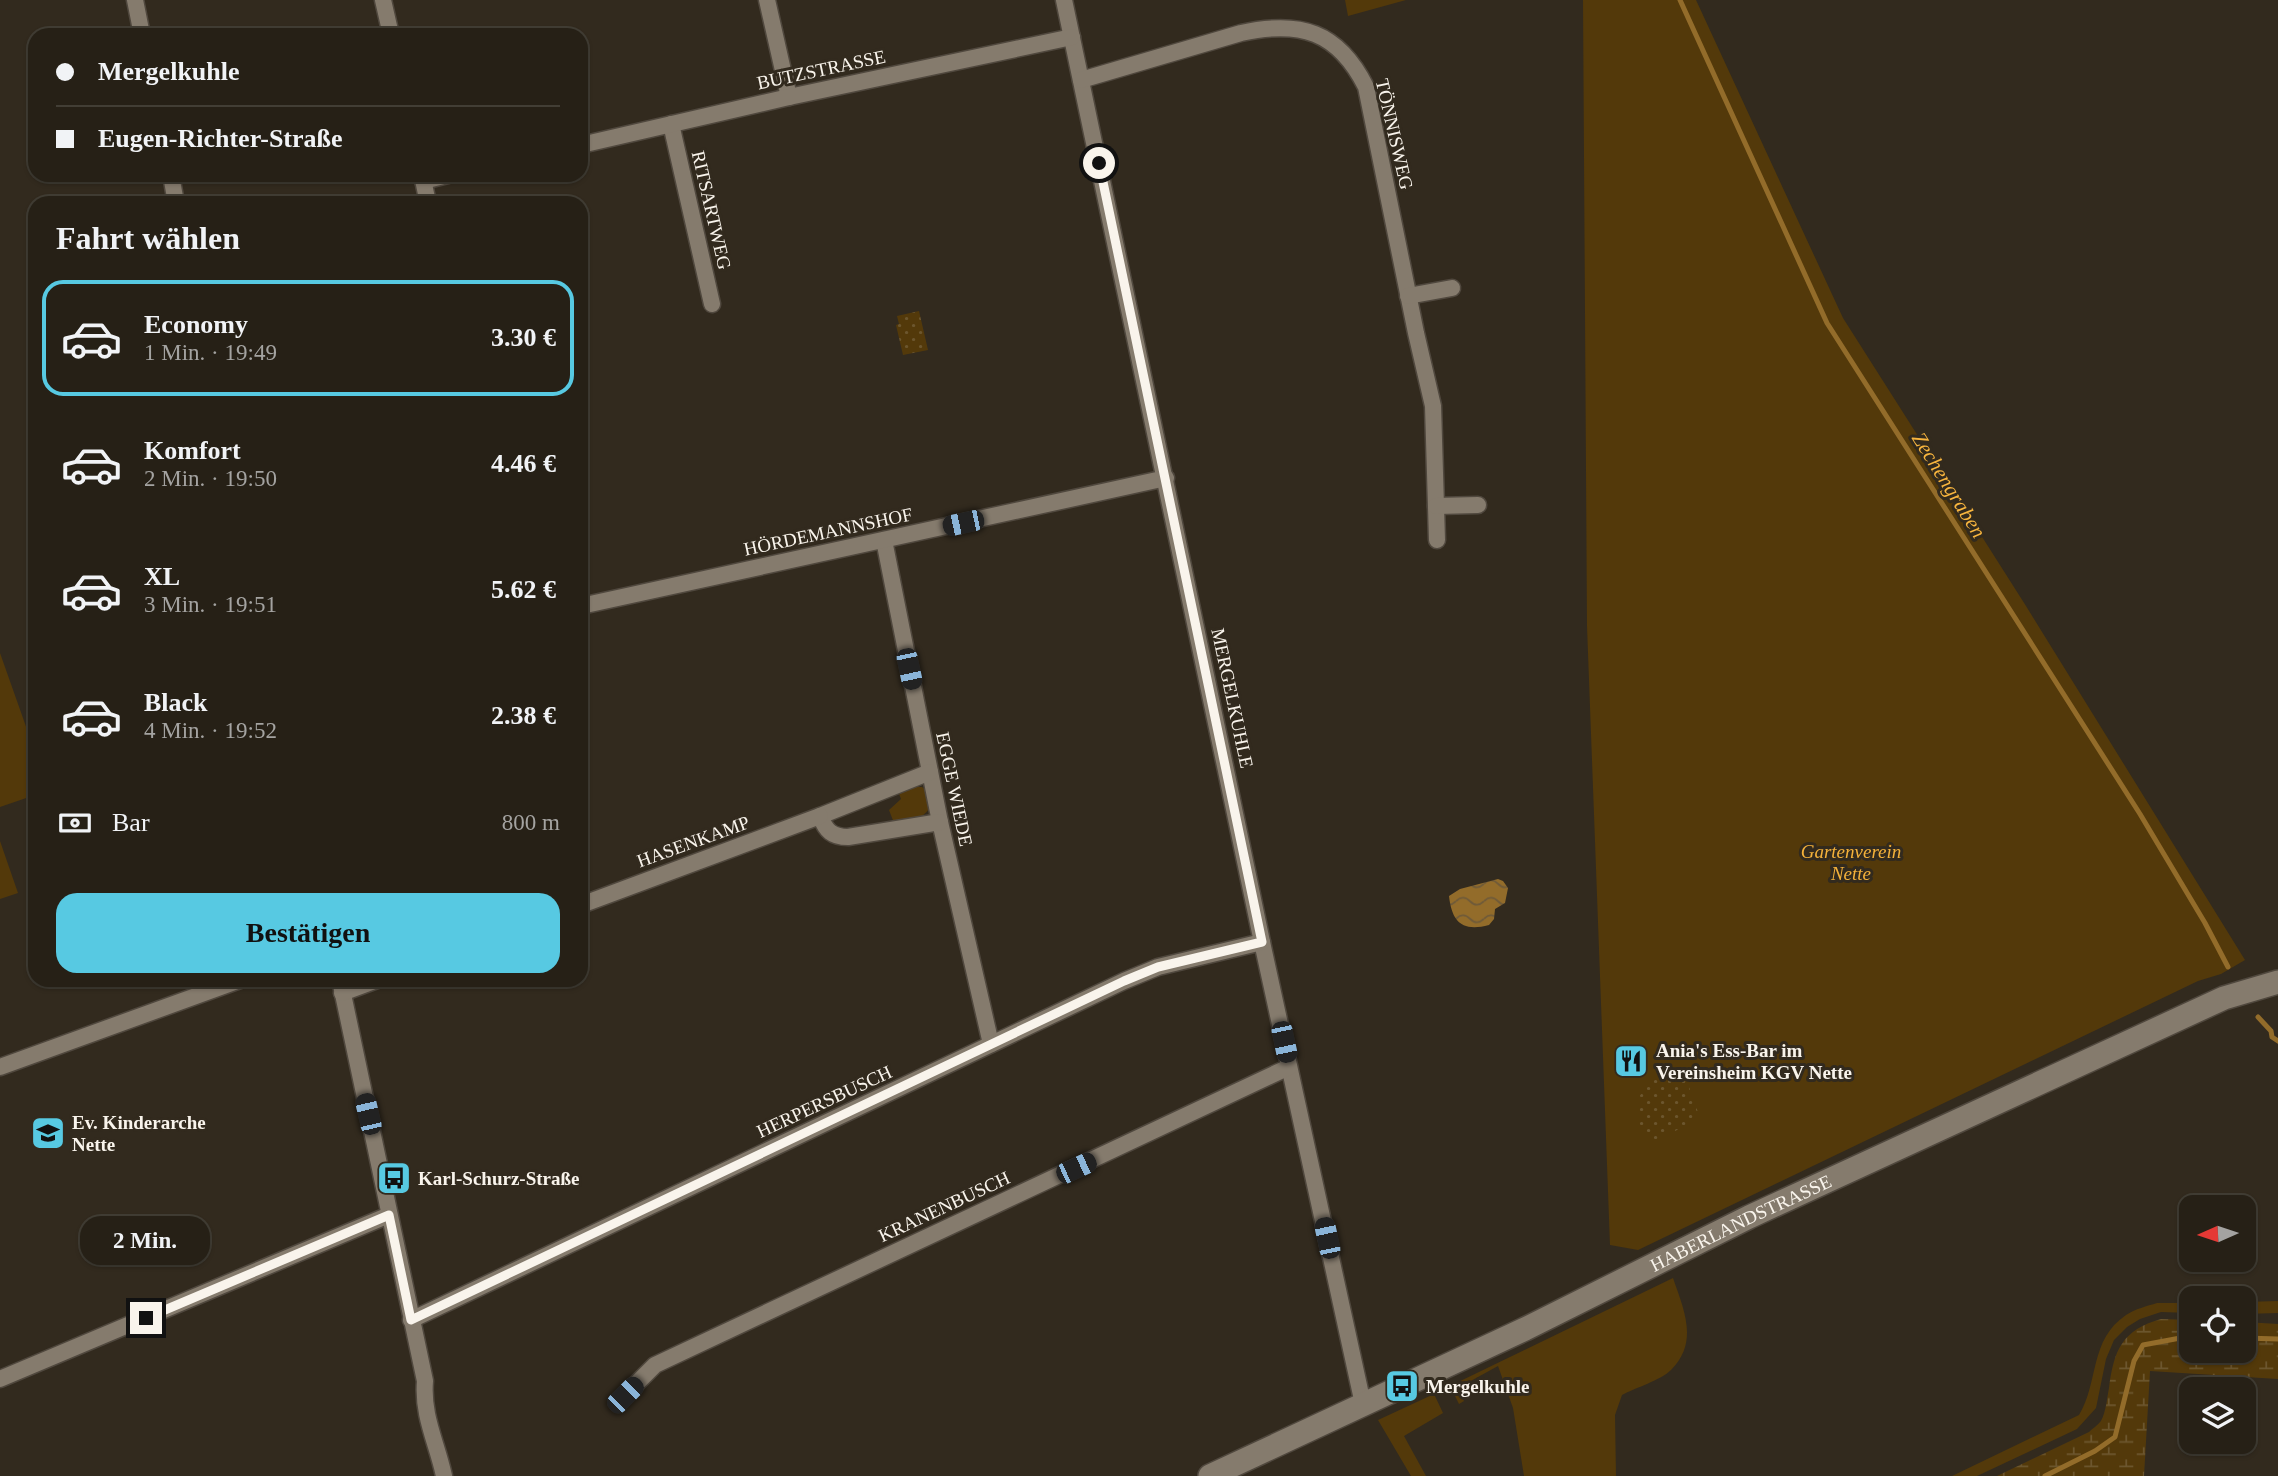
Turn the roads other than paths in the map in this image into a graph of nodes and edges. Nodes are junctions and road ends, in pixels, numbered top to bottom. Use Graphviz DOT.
graph roads {
  1 [pos="135,0"];
  2 [pos="383,0"];
  3 [pos="767,0"];
  4 [pos="1064,0"];
  5 [pos="141,28"];
  6 [pos="389,28"];
  7 [pos="1072,37"];
  8 [pos="1081,80"];
  9 [pos="789,97"];
  10 [pos="671,124"];
  11 [pos="588,143"];
  12 [pos="1452,288"];
  13 [pos="1408,296"];
  14 [pos="712,304"];
  15 [pos="1166,478"];
  16 [pos="1478,505"];
  17 [pos="1436,506"];
  18 [pos="884,540"];
  19 [pos="1437,540"];
  20 [pos="588,604"];
  21 [pos="930,772"];
  22 [pos="820,816"];
  23 [pos="940,822"];
  24 [pos="588,902"];
  25 [pos="1262,942"];
  26 [pos="2278,965"];
  27 [pos="2278,982"];
  28 [pos="221,987"];
  29 [pos="341,987"];
  30 [pos="2253,989"];
  31 [pos="2278,995"];
  32 [pos="991,1044"];
  33 [pos="0,1067"];
  34 [pos="1289,1067"];
  35 [pos="389,1215"];
  36 [pos="411,1320"];
  37 [pos="0,1379"];
  38 [pos="625,1395"];
  39 [pos="1363,1404"];
  40 [pos="444,1476"];
  41 [pos="1210,1476"];
  1 -- 5 [label="street"];
  2 -- 6 [label="street"];
  3 -- 9 [label="street"];
  4 -- 7 [label="street, MERGELKUHLE"];
  7 -- 8 [label="street, MERGELKUHLE"];
  7 -- 9 [label="street, BUTZSTRASSE"];
  8 -- 13 [label="street, TÖNNISWEG"];
  8 -- 15 [label="street, MERGELKUHLE"];
  9 -- 10 [label="street, BUTZSTRASSE"];
  10 -- 11 [label="street, BUTZSTRASSE"];
  10 -- 14 [label="street, RITSARTWEG"];
  12 -- 13 [label="street"];
  13 -- 17 [label="street, TÖNNISWEG"];
  15 -- 18 [label="street, HÖRDEMANNSHOF"];
  15 -- 25 [label="street, MERGELKUHLE"];
  16 -- 17 [label="street"];
  17 -- 19 [label="street, TÖNNISWEG"];
  18 -- 20 [label="street, HÖRDEMANNSHOF"];
  18 -- 21 [label="street, EGGE WIEDE"];
  21 -- 22 [label="street, HASENKAMP"];
  21 -- 23 [label="street, EGGE WIEDE"];
  22 -- 23 [label="street"];
  22 -- 24 [label="street, HASENKAMP"];
  23 -- 32 [label="street, EGGE WIEDE"];
  25 -- 32 [label="street, HERPERSBUSCH"];
  25 -- 34 [label="street, MERGELKUHLE"];
  26 -- 30 [label="street"];
  27 -- 30 [label="street, HABERLANDSTRASSE"];
  28 -- 33 [label="street"];
  29 -- 35 [label="street"];
  30 -- 31 [label="street"];
  30 -- 39 [label="street, HABERLANDSTRASSE"];
  32 -- 36 [label="street, HERPERSBUSCH"];
  34 -- 38 [label="street, KRANENBUSCH"];
  34 -- 39 [label="street, MERGELKUHLE"];
  35 -- 36 [label="street"];
  35 -- 37 [label="street"];
  36 -- 40 [label="street"];
  39 -- 41 [label="street, HABERLANDSTRASSE"];
}
